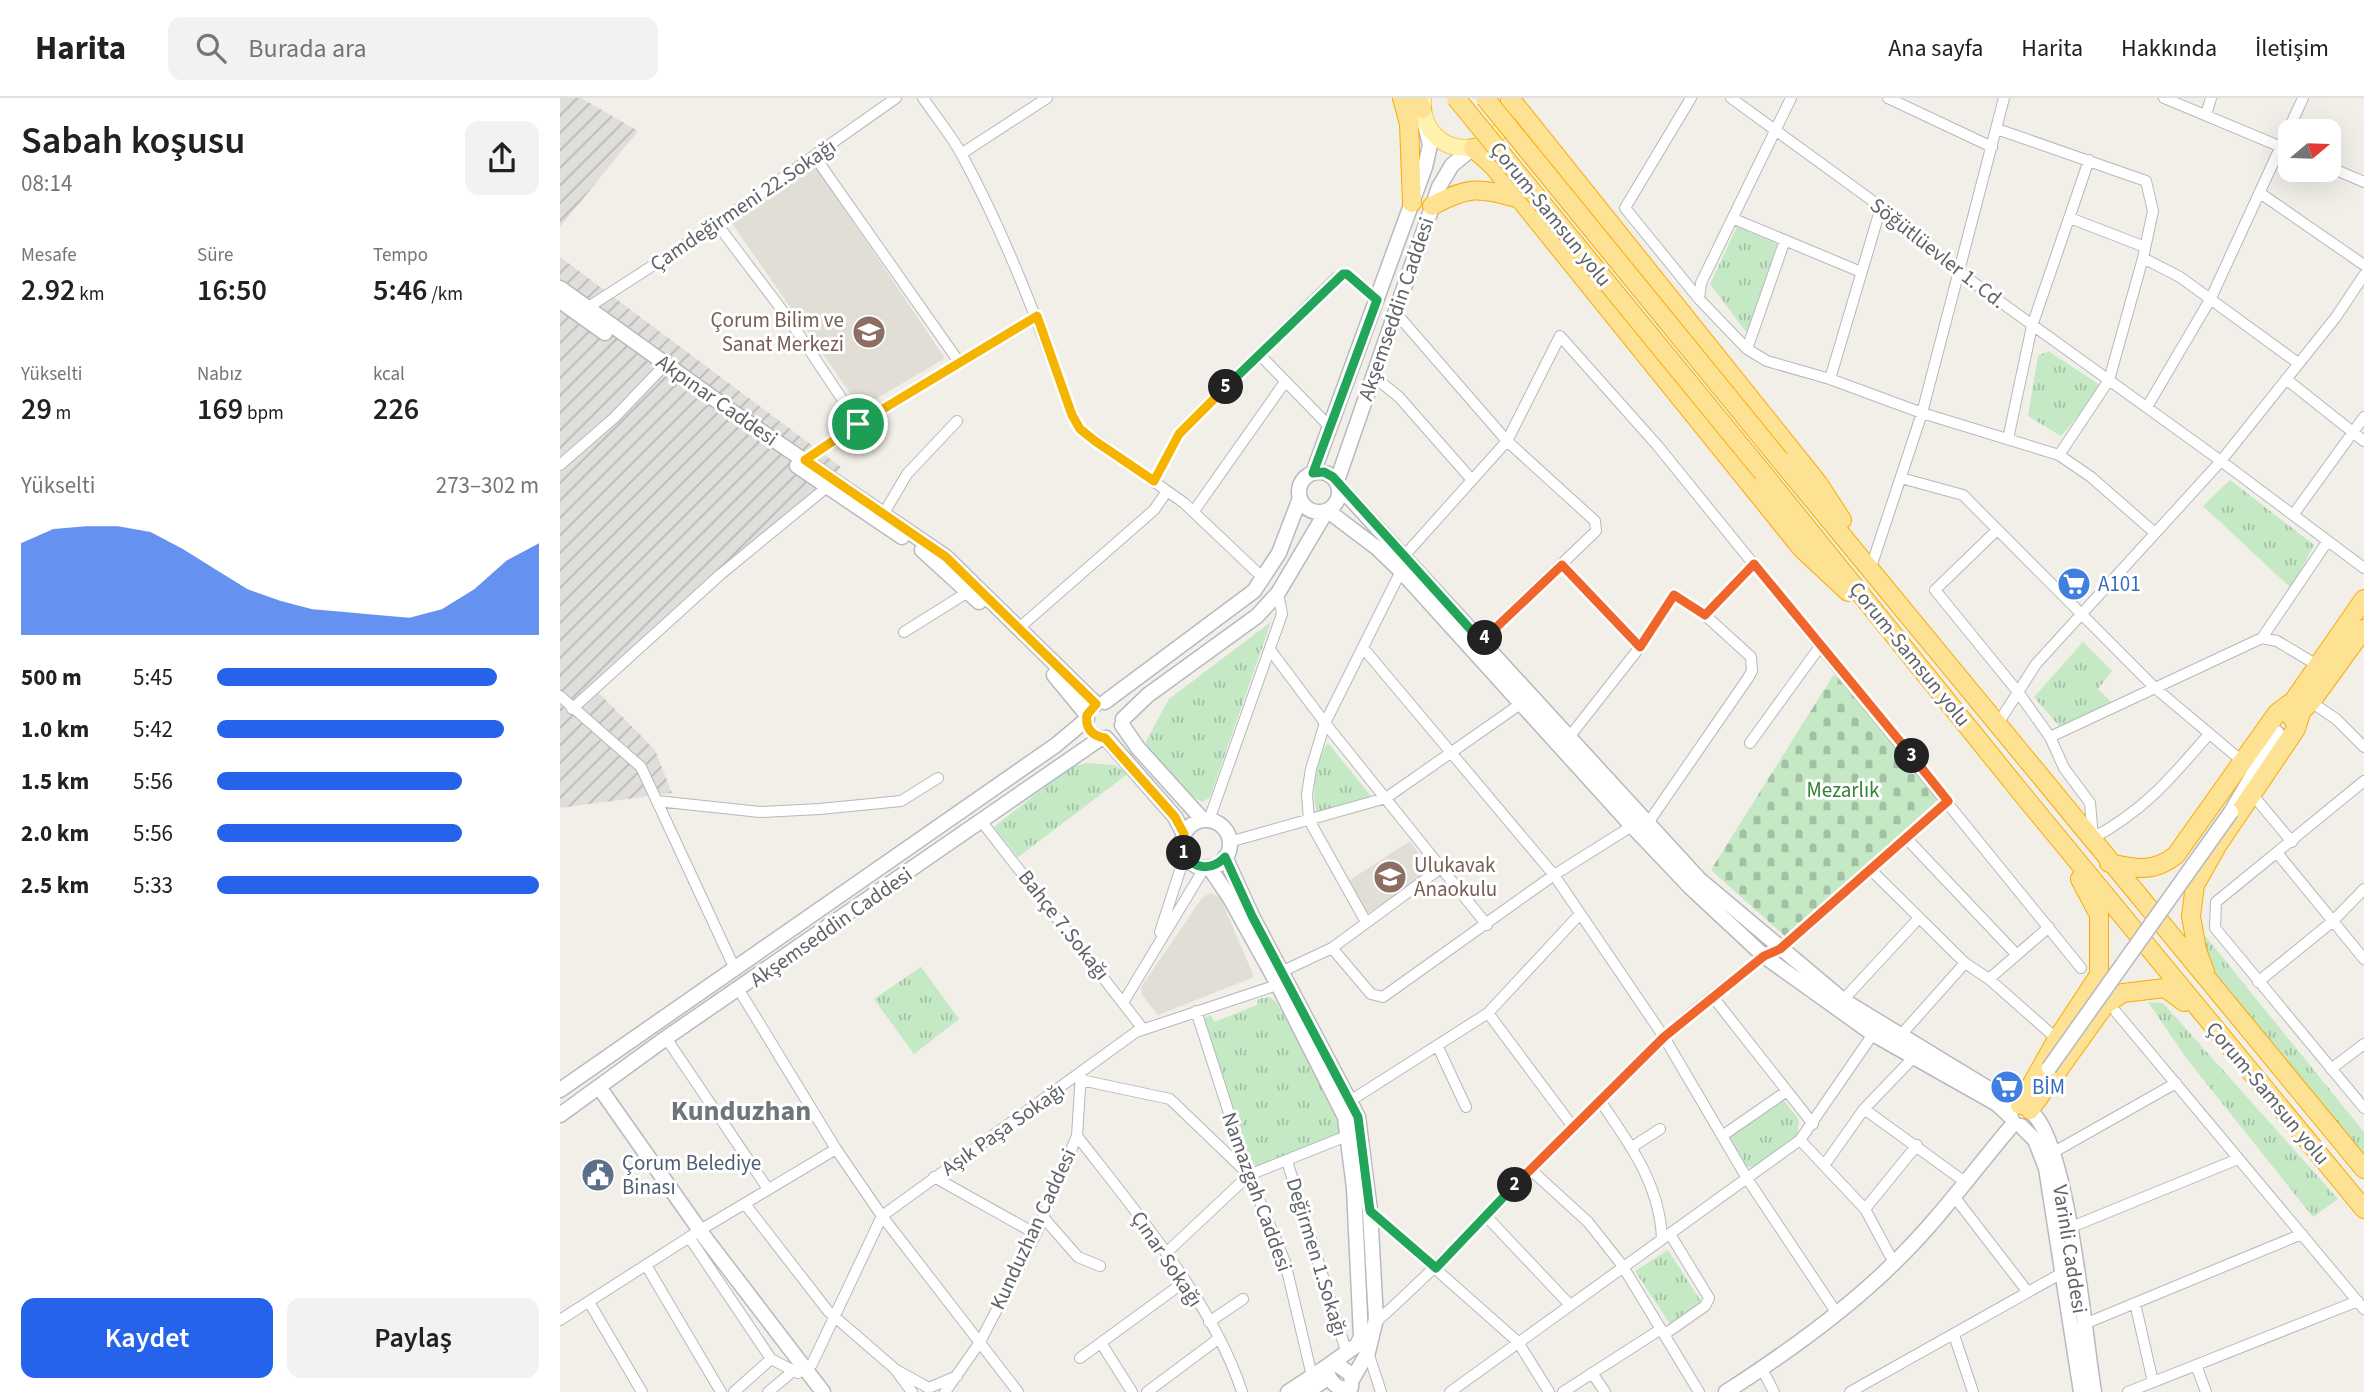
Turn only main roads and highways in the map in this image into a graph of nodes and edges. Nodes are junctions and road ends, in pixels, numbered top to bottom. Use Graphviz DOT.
graph roads {
  1 [pos="1402,98"];
  2 [pos="1456,98"];
  3 [pos="1485,98"];
  4 [pos="1510,98"];
  5 [pos="1523,98"];
  6 [pos="1421,102"];
  7 [pos="1528,120"];
  8 [pos="1473,148"];
  9 [pos="1520,199"];
  10 [pos="1412,203"];
  11 [pos="1432,206"];
  12 [pos="2364,598"];
  13 [pos="1909,618"];
  14 [pos="2364,629"];
  15 [pos="1897,637"];
  16 [pos="2300,706"];
  17 [pos="2277,733"];
  18 [pos="2027,800"];
  19 [pos="2109,863"];
  20 [pos="2210,985"];
  21 [pos="2210,1024"];
  22 [pos="2364,1169"];
  23 [pos="2364,1209"];
  1 -- 10 [label="highway"];
  2 -- 15 [label="highway, Çorum-Samsun yolu, bridge"];
  3 -- 13 [label="highway, Çorum-Samsun yolu, bridge"];
  4 -- 7 [label="highway"];
  4 -- 8 [label="main road"];
  5 -- 7 [label="highway"];
  6 -- 8 [label="main road"];
  7 -- 13 [label="highway"];
  8 -- 9 [label="highway"];
  9 -- 11 [label="highway"];
  9 -- 15 [label="highway"];
  12 -- 16 [label="highway"];
  13 -- 19 [label="highway, Çorum-Samsun yolu"];
  14 -- 16 [label="highway"];
  15 -- 18 [label="highway, Çorum-Samsun yolu"];
  16 -- 17 [label="highway"];
  16 -- 19 [label="highway"];
  16 -- 20 [label="highway"];
  18 -- 21 [label="highway, Çorum-Samsun yolu"];
  18 -- 21 [label="highway"];
  19 -- 20 [label="highway, Çorum-Samsun yolu"];
  20 -- 22 [label="highway, Çorum-Samsun yolu"];
  21 -- 23 [label="highway, Çorum-Samsun yolu"];
}
